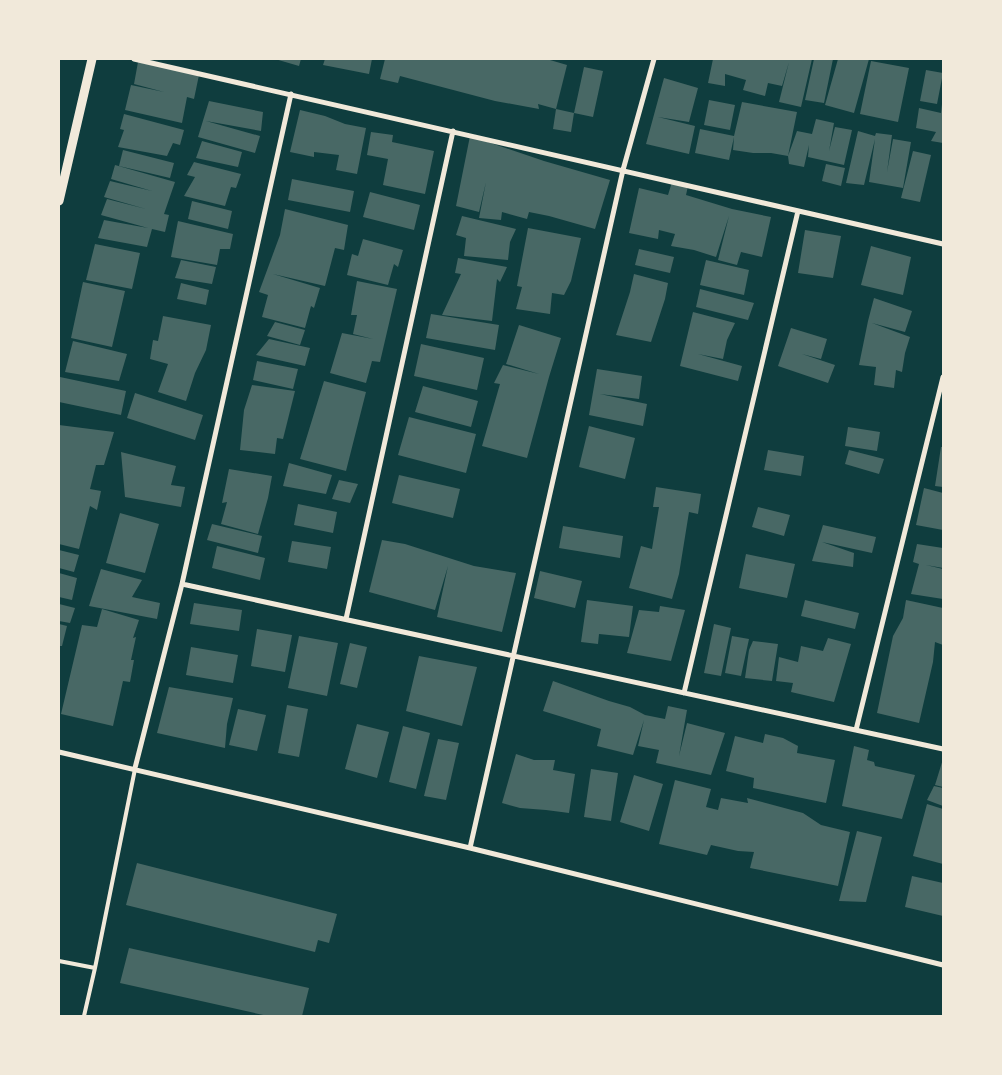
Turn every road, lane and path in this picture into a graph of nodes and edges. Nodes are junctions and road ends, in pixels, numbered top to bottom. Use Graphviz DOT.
graph roads {
  1 [pos="92,59"];
  2 [pos="134,59"];
  3 [pos="654,59"];
  4 [pos="291,94"];
  5 [pos="453,131"];
  6 [pos="623,170"];
  7 [pos="59,201"];
  8 [pos="798,211"];
  9 [pos="943,244"];
  10 [pos="943,377"];
  11 [pos="182,584"];
  12 [pos="346,620"];
  13 [pos="512,656"];
  14 [pos="684,693"];
  15 [pos="856,730"];
  16 [pos="943,749"];
  17 [pos="59,752"];
  18 [pos="135,768"];
  19 [pos="470,848"];
  20 [pos="59,961"];
  21 [pos="943,965"];
  22 [pos="95,968"];
  23 [pos="84,1016"];
  1 -- 7 [label="street"];
  2 -- 4 [label="street"];
  3 -- 6 [label="street"];
  4 -- 5 [label="street"];
  4 -- 11 [label="street"];
  5 -- 6 [label="street"];
  5 -- 12 [label="street"];
  6 -- 8 [label="street"];
  6 -- 13 [label="street"];
  8 -- 9 [label="street"];
  8 -- 14 [label="street"];
  10 -- 15 [label="street"];
  11 -- 12 [label="street"];
  11 -- 18 [label="street"];
  12 -- 13 [label="street"];
  13 -- 14 [label="street"];
  13 -- 19 [label="street"];
  14 -- 15 [label="street"];
  15 -- 16 [label="street"];
  17 -- 18 [label="street"];
  18 -- 19 [label="street"];
  18 -- 22 [label="lane"];
  19 -- 21 [label="street"];
  20 -- 22 [label="lane"];
  22 -- 23 [label="lane"];
}
